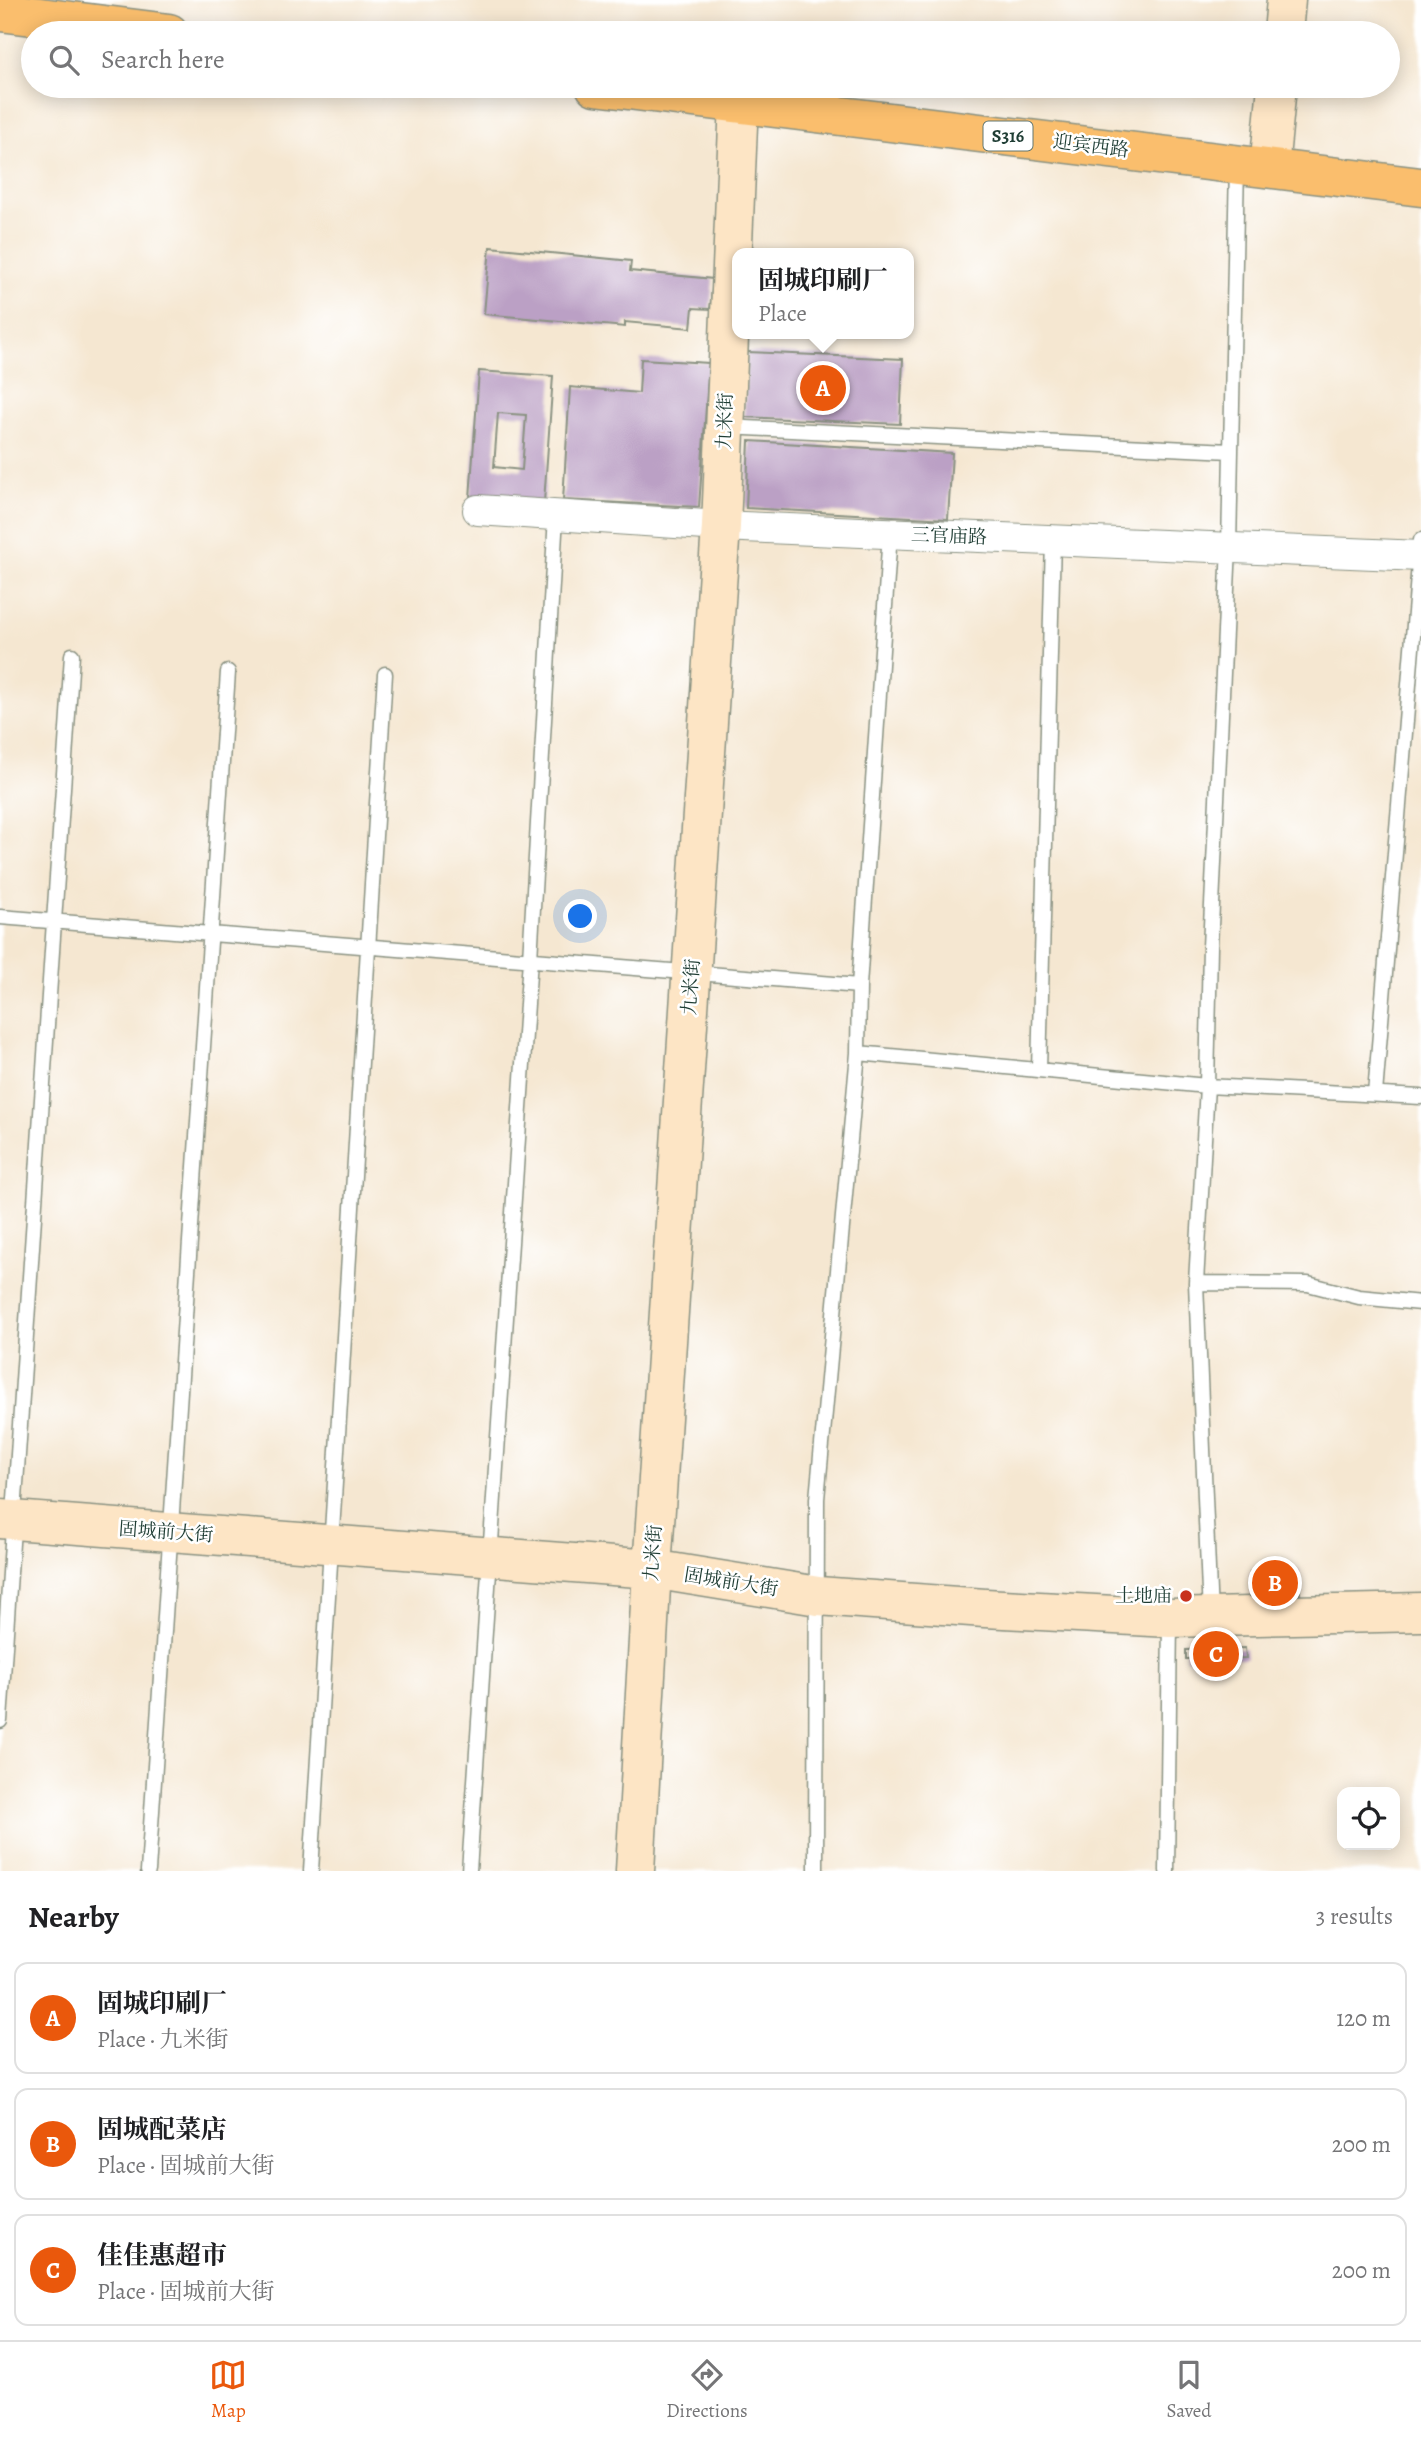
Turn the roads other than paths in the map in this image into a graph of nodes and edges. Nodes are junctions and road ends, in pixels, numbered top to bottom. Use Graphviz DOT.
graph roads {
  1 [pos="1286,0"];
  2 [pos="0,12"];
  3 [pos="72,21"];
  4 [pos="1284,21"];
  5 [pos="703,98"];
  6 [pos="1273,98"];
  7 [pos="739,102"];
  8 [pos="1253,166"];
  9 [pos="1421,187"];
  10 [pos="732,248"];
  11 [pos="732,254"];
  12 [pos="724,427"];
  13 [pos="1231,452"];
  14 [pos="478,510"];
  15 [pos="556,516"];
  16 [pos="721,526"];
  17 [pos="890,533"];
  18 [pos="1053,540"];
  19 [pos="1229,547"];
  20 [pos="1421,550"];
  21 [pos="72,655"];
  22 [pos="228,672"];
  23 [pos="385,674"];
  24 [pos="0,917"];
  25 [pos="54,922"];
  26 [pos="210,934"];
  27 [pos="368,946"];
  28 [pos="530,959"];
  29 [pos="692,972"];
  30 [pos="859,986"];
  31 [pos="858,1053"];
  32 [pos="1039,1070"];
  33 [pos="1207,1086"];
  34 [pos="1375,1094"];
  35 [pos="1421,1097"];
  36 [pos="1196,1283"];
  37 [pos="1421,1303"];
  38 [pos="7,1520"];
  39 [pos="171,1533"];
  40 [pos="331,1544"];
  41 [pos="491,1557"];
  42 [pos="652,1569"];
  43 [pos="818,1596"];
  44 [pos="1421,1612"];
  45 [pos="1170,1618"];
  46 [pos="1210,1618"];
  47 [pos="0,1721"];
  48 [pos="148,1871"];
  49 [pos="311,1871"];
  50 [pos="469,1871"];
  51 [pos="635,1871"];
  52 [pos="816,1871"];
  53 [pos="1167,1871"];
  1 -- 4 [label="street"];
  2 -- 3 [label="main road"];
  5 -- 7 [label="main road, 迎宾西路 / S316"];
  6 -- 8 [label="street"];
  7 -- 8 [label="main road, 迎宾西路 / S316"];
  7 -- 10 [label="street, 九米街"];
  8 -- 9 [label="main road, 迎宾西路 / S316"];
  8 -- 13 [label="lane"];
  11 -- 12 [label="street, 九米街"];
  12 -- 13 [label="lane"];
  12 -- 16 [label="street, 九米街"];
  13 -- 19 [label="lane"];
  14 -- 15 [label="street, 三官庙路"];
  15 -- 16 [label="street, 三官庙路"];
  15 -- 28 [label="lane"];
  16 -- 17 [label="street, 三官庙路"];
  16 -- 29 [label="street, 九米街"];
  17 -- 18 [label="street, 三官庙路"];
  17 -- 30 [label="lane"];
  18 -- 19 [label="street, 三官庙路"];
  18 -- 32 [label="lane"];
  19 -- 20 [label="street, 三官庙路"];
  19 -- 33 [label="lane"];
  20 -- 34 [label="lane"];
  21 -- 25 [label="lane"];
  22 -- 26 [label="lane"];
  23 -- 27 [label="lane"];
  24 -- 25 [label="lane"];
  25 -- 26 [label="lane"];
  25 -- 38 [label="lane"];
  26 -- 27 [label="lane"];
  26 -- 39 [label="lane"];
  27 -- 28 [label="lane"];
  27 -- 40 [label="lane"];
  28 -- 29 [label="lane"];
  28 -- 41 [label="lane"];
  29 -- 30 [label="lane"];
  29 -- 42 [label="street, 九米街"];
  30 -- 31 [label="lane"];
  31 -- 32 [label="lane"];
  31 -- 43 [label="lane"];
  32 -- 33 [label="lane"];
  33 -- 34 [label="lane"];
  33 -- 36 [label="lane"];
  34 -- 35 [label="lane"];
  36 -- 37 [label="lane"];
  36 -- 46 [label="lane"];
  38 -- 39 [label="street, 固城前大街"];
  38 -- 47 [label="lane"];
  39 -- 40 [label="street, 固城前大街"];
  39 -- 48 [label="lane"];
  40 -- 41 [label="street, 固城前大街"];
  40 -- 49 [label="lane"];
  41 -- 42 [label="street, 固城前大街"];
  41 -- 50 [label="lane"];
  42 -- 43 [label="street, 固城前大街"];
  42 -- 51 [label="street, 九米街"];
  43 -- 45 [label="street, 固城前大街"];
  43 -- 52 [label="lane"];
  44 -- 46 [label="street, 固城前大街"];
  45 -- 46 [label="street, 固城前大街"];
  45 -- 53 [label="lane"];
}
